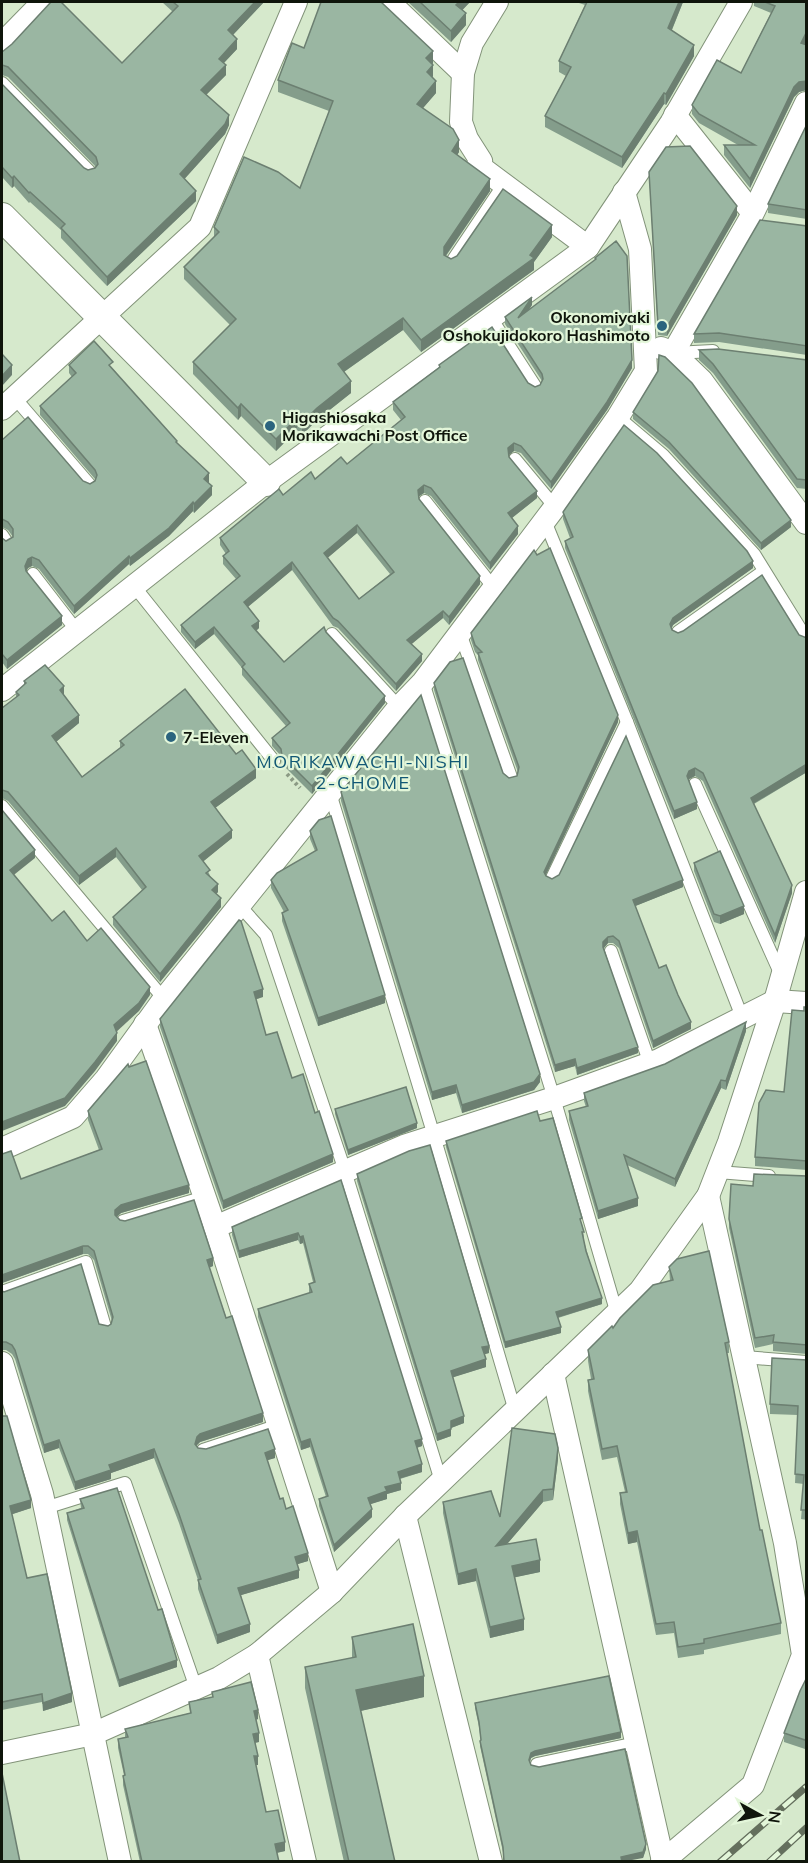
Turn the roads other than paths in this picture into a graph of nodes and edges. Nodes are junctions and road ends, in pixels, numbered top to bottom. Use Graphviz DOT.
graph roads {
  1 [pos="43,2"];
  2 [pos="296,2"];
  3 [pos="389,2"];
  4 [pos="497,2"];
  5 [pos="741,2"];
  6 [pos="2,44"];
  7 [pos="463,73"];
  8 [pos="2,83"];
  9 [pos="807,103"];
  10 [pos="675,115"];
  11 [pos="90,172"];
  12 [pos="504,184"];
  13 [pos="624,192"];
  14 [pos="2,217"];
  15 [pos="754,217"];
  16 [pos="588,247"];
  17 [pos="451,263"];
  18 [pos="102,317"];
  19 [pos="491,318"];
  20 [pos="646,343"];
  21 [pos="729,352"];
  22 [pos="673,353"];
  23 [pos="535,386"];
  24 [pos="8,403"];
  25 [pos="618,417"];
  26 [pos="514,459"];
  27 [pos="266,482"];
  28 [pos="89,484"];
  29 [pos="425,501"];
  30 [pos="799,502"];
  31 [pos="550,514"];
  32 [pos="807,523"];
  33 [pos="764,571"];
  34 [pos="33,574"];
  35 [pos="134,586"];
  36 [pos="494,588"];
  37 [pos="77,631"];
  38 [pos="678,632"];
  39 [pos="460,633"];
  40 [pos="332,634"];
  41 [pos="807,638"];
  42 [pos="423,682"];
  43 [pos="2,690"];
  44 [pos="399,707"];
  45 [pos="627,722"];
  46 [pos="274,761"];
  47 [pos="511,777"];
  48 [pos="695,784"];
  49 [pos="325,800"];
  50 [pos="2,806"];
  51 [pos="552,878"];
  52 [pos="807,892"];
  53 [pos="240,906"];
  54 [pos="611,951"];
  55 [pos="782,976"];
  56 [pos="164,999"];
  57 [pos="775,1001"];
  58 [pos="807,1003"];
  59 [pos="742,1017"];
  60 [pos="145,1024"];
  61 [pos="650,1064"];
  62 [pos="554,1098"];
  63 [pos="434,1136"];
  64 [pos="2,1149"];
  65 [pos="345,1171"];
  66 [pos="718,1172"];
  67 [pos="784,1177"];
  68 [pos="708,1196"];
  69 [pos="205,1197"];
  70 [pos="123,1221"];
  71 [pos="215,1227"];
  72 [pos="2,1292"];
  73 [pos="617,1314"];
  74 [pos="105,1327"];
  75 [pos="744,1358"];
  76 [pos="807,1362"];
  77 [pos="2,1363"];
  78 [pos="554,1374"];
  79 [pos="515,1411"];
  80 [pos="9,1414"];
  81 [pos="279,1425"];
  82 [pos="203,1450"];
  83 [pos="441,1481"];
  84 [pos="45,1508"];
  85 [pos="405,1516"];
  86 [pos="332,1592"];
  87 [pos="257,1655"];
  88 [pos="196,1688"];
  89 [pos="93,1734"];
  90 [pos="636,1743"];
  91 [pos="2,1753"];
  92 [pos="537,1764"];
  93 [pos="662,1861"];
  94 [pos="120,1862"];
  95 [pos="305,1862"];
  96 [pos="490,1862"];
  1 -- 6 [label="street"];
  2 -- 18 [label="street"];
  3 -- 7 [label="street"];
  4 -- 7 [label="street"];
  5 -- 10 [label="street"];
  7 -- 12 [label="street"];
  8 -- 11 [label="lane"];
  9 -- 15 [label="street"];
  10 -- 13 [label="street"];
  10 -- 15 [label="street"];
  12 -- 16 [label="street"];
  12 -- 17 [label="lane"];
  13 -- 16 [label="street"];
  13 -- 20 [label="street"];
  14 -- 18 [label="street"];
  15 -- 22 [label="street"];
  16 -- 19 [label="street"];
  18 -- 24 [label="street"];
  18 -- 27 [label="street"];
  19 -- 23 [label="lane"];
  19 -- 27 [label="street"];
  20 -- 22 [label="street"];
  20 -- 25 [label="street"];
  21 -- 22 [label="lane"];
  22 -- 30 [label="street"];
  24 -- 28 [label="lane"];
  25 -- 31 [label="street"];
  25 -- 33 [label="lane"];
  26 -- 31 [label="lane"];
  27 -- 35 [label="street"];
  29 -- 36 [label="lane"];
  30 -- 32 [label="street"];
  31 -- 36 [label="street"];
  31 -- 45 [label="lane"];
  33 -- 38 [label="lane"];
  33 -- 41 [label="lane"];
  34 -- 37 [label="lane"];
  35 -- 37 [label="street"];
  35 -- 46 [label="lane"];
  36 -- 39 [label="street"];
  37 -- 43 [label="street"];
  39 -- 42 [label="street"];
  39 -- 47 [label="lane"];
  40 -- 44 [label="lane"];
  42 -- 44 [label="street"];
  42 -- 62 [label="lane"];
  44 -- 49 [label="street"];
  45 -- 51 [label="lane"];
  45 -- 59 [label="lane"];
  48 -- 55 [label="lane"];
  49 -- 53 [label="street"];
  49 -- 63 [label="lane"];
  50 -- 56 [label="lane"];
  52 -- 55 [label="street"];
  53 -- 56 [label="street"];
  53 -- 65 [label="lane"];
  54 -- 61 [label="lane"];
  55 -- 57 [label="street"];
  56 -- 60 [label="street"];
  57 -- 58 [label="street"];
  57 -- 59 [label="street"];
  57 -- 66 [label="street"];
  59 -- 61 [label="street"];
  60 -- 64 [label="street"];
  60 -- 69 [label="street"];
  61 -- 62 [label="street"];
  62 -- 63 [label="street"];
  62 -- 73 [label="lane"];
  63 -- 65 [label="street"];
  63 -- 79 [label="lane"];
  65 -- 71 [label="street"];
  65 -- 83 [label="lane"];
  66 -- 67 [label="lane"];
  66 -- 68 [label="street"];
  68 -- 73 [label="street"];
  68 -- 75 [label="street"];
  69 -- 70 [label="lane"];
  69 -- 71 [label="street"];
  71 -- 81 [label="street"];
  72 -- 74 [label="lane"];
  73 -- 78 [label="street"];
  75 -- 76 [label="lane"];
  75 -- 93 [label="street"];
  77 -- 80 [label="street"];
  78 -- 79 [label="street"];
  78 -- 90 [label="street"];
  79 -- 83 [label="street"];
  80 -- 84 [label="street"];
  81 -- 82 [label="lane"];
  81 -- 86 [label="street"];
  83 -- 85 [label="street"];
  84 -- 88 [label="lane"];
  84 -- 89 [label="street"];
  85 -- 86 [label="street"];
  85 -- 96 [label="street"];
  86 -- 87 [label="street"];
  87 -- 88 [label="street"];
  87 -- 95 [label="street"];
  88 -- 89 [label="street"];
  89 -- 91 [label="street"];
  89 -- 94 [label="street"];
  90 -- 92 [label="lane"];
  90 -- 93 [label="street"];
}
